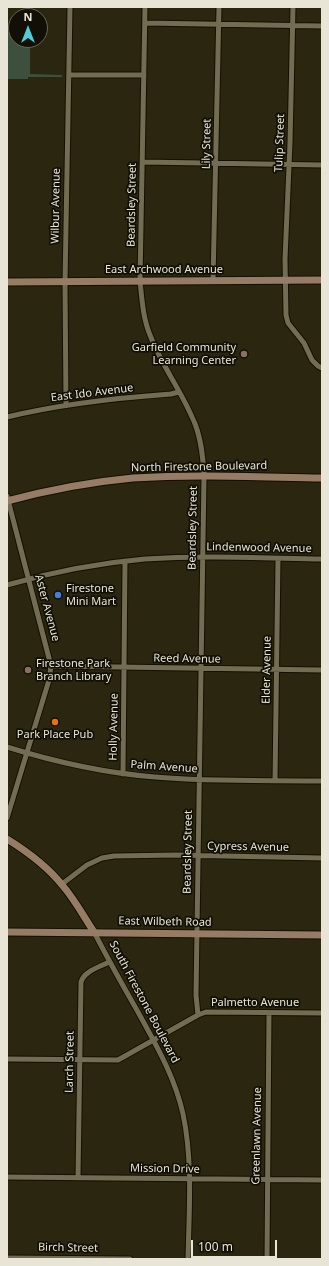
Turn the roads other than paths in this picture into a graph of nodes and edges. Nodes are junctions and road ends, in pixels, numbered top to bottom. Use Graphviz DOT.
graph roads {
  1 [pos="70,7"];
  2 [pos="146,7"];
  3 [pos="219,7"];
  4 [pos="293,7"];
  5 [pos="146,23"];
  6 [pos="219,24"];
  7 [pos="292,25"];
  8 [pos="322,26"];
  9 [pos="144,75"];
  10 [pos="69,76"];
  11 [pos="143,162"];
  12 [pos="216,163"];
  13 [pos="289,165"];
  14 [pos="322,165"];
  15 [pos="285,280"];
  16 [pos="322,280"];
  17 [pos="140,281"];
  18 [pos="213,281"];
  19 [pos="7,282"];
  20 [pos="65,282"];
  21 [pos="322,368"];
  22 [pos="179,392"];
  23 [pos="66,405"];
  24 [pos="7,417"];
  25 [pos="204,476"];
  26 [pos="322,478"];
  27 [pos="7,499"];
  28 [pos="202,558"];
  29 [pos="278,559"];
  30 [pos="322,559"];
  31 [pos="125,562"];
  32 [pos="29,579"];
  33 [pos="7,585"];
  34 [pos="51,666"];
  35 [pos="125,668"];
  36 [pos="201,669"];
  37 [pos="277,670"];
  38 [pos="322,670"];
  39 [pos="7,747"];
  40 [pos="26,753"];
  41 [pos="123,774"];
  42 [pos="199,780"];
  43 [pos="275,781"];
  44 [pos="322,781"];
  45 [pos="7,818"];
  46 [pos="7,839"];
  47 [pos="198,856"];
  48 [pos="322,858"];
  49 [pos="62,884"];
  50 [pos="7,932"];
  51 [pos="94,932"];
  52 [pos="197,934"];
  53 [pos="322,935"];
  54 [pos="109,962"];
  55 [pos="269,1013"];
  56 [pos="322,1014"];
  57 [pos="198,1015"];
  58 [pos="154,1040"];
  59 [pos="7,1059"];
  60 [pos="80,1060"];
  61 [pos="7,1177"];
  62 [pos="78,1178"];
  63 [pos="189,1180"];
  64 [pos="267,1180"];
  65 [pos="322,1180"];
  66 [pos="7,1258"];
  67 [pos="130,1259"];
  68 [pos="188,1259"];
  69 [pos="267,1259"];
  1 -- 10 [label="street, Wilbur Avenue"];
  2 -- 5 [label="street, Beardsley Street"];
  3 -- 6 [label="street, Lily Street"];
  4 -- 7 [label="street, Tulip Street"];
  5 -- 6 [label="street"];
  5 -- 9 [label="street, Beardsley Street"];
  6 -- 7 [label="street"];
  6 -- 12 [label="street, Lily Street"];
  7 -- 8 [label="street"];
  7 -- 13 [label="street, Tulip Street"];
  9 -- 10 [label="street"];
  9 -- 11 [label="street, Beardsley Street"];
  10 -- 20 [label="street, Wilbur Avenue"];
  11 -- 12 [label="street"];
  11 -- 17 [label="street, Beardsley Street"];
  12 -- 13 [label="street"];
  12 -- 18 [label="street, Lily Street"];
  13 -- 14 [label="street"];
  13 -- 15 [label="street, Tulip Street"];
  15 -- 16 [label="main road, East Archwood Avenue"];
  15 -- 18 [label="main road, East Archwood Avenue"];
  15 -- 21 [label="street, Tulip Street"];
  17 -- 18 [label="main road, East Archwood Avenue"];
  17 -- 20 [label="main road, East Archwood Avenue"];
  17 -- 22 [label="street, Beardsley Street"];
  19 -- 20 [label="main road, East Archwood Avenue"];
  20 -- 23 [label="street, Wilbur Avenue"];
  22 -- 23 [label="street, East Ido Avenue"];
  22 -- 25 [label="street, Beardsley Street"];
  23 -- 24 [label="street, East Ido Avenue"];
  25 -- 26 [label="main road, North Firestone Boulevard"];
  25 -- 27 [label="main road, North Firestone Boulevard"];
  25 -- 28 [label="street, Beardsley Street"];
  27 -- 32 [label="street, Aster Avenue"];
  28 -- 29 [label="street, Lindenwood Avenue"];
  28 -- 31 [label="street, Lindenwood Avenue"];
  28 -- 36 [label="street, Beardsley Street"];
  29 -- 30 [label="street, Lindenwood Avenue"];
  29 -- 37 [label="street, Elder Avenue"];
  31 -- 32 [label="street, Lindenwood Avenue"];
  31 -- 35 [label="street, Holly Avenue"];
  32 -- 33 [label="street, Lindenwood Avenue"];
  32 -- 34 [label="street, Aster Avenue"];
  34 -- 35 [label="street, Reed Avenue"];
  34 -- 40 [label="street, Aster Avenue"];
  35 -- 36 [label="street, Reed Avenue"];
  35 -- 41 [label="street, Holly Avenue"];
  36 -- 37 [label="street, Reed Avenue"];
  36 -- 42 [label="street, Beardsley Street"];
  37 -- 38 [label="street, Reed Avenue"];
  37 -- 43 [label="street, Elder Avenue"];
  39 -- 40 [label="street, Palm Avenue"];
  40 -- 41 [label="street, Palm Avenue"];
  40 -- 45 [label="street, Aster Avenue"];
  41 -- 42 [label="street, Palm Avenue"];
  42 -- 43 [label="street, Palm Avenue"];
  42 -- 47 [label="street, Beardsley Street"];
  43 -- 44 [label="street, Palm Avenue"];
  46 -- 49 [label="main road, South Firestone Boulevard"];
  47 -- 48 [label="street, Cypress Avenue"];
  47 -- 49 [label="street, Cypress Avenue"];
  47 -- 52 [label="street, Beardsley Street"];
  49 -- 51 [label="main road, South Firestone Boulevard"];
  50 -- 51 [label="main road, East Wilbeth Road"];
  51 -- 52 [label="main road, East Wilbeth Road"];
  51 -- 54 [label="street, South Firestone Boulevard"];
  52 -- 53 [label="main road, East Wilbeth Road"];
  52 -- 57 [label="street, Beardsley Street"];
  54 -- 58 [label="street, South Firestone Boulevard"];
  54 -- 60 [label="street, Larch Street"];
  55 -- 56 [label="street, Palmetto Avenue"];
  55 -- 57 [label="street, Palmetto Avenue"];
  55 -- 64 [label="street, Greenlawn Avenue"];
  57 -- 58 [label="street, Palmetto Avenue"];
  58 -- 60 [label="street, Palmetto Avenue"];
  58 -- 63 [label="street, South Firestone Boulevard"];
  59 -- 60 [label="street, Palmetto Avenue"];
  60 -- 62 [label="street, Larch Street"];
  61 -- 62 [label="street, Mission Drive"];
  62 -- 63 [label="street, Mission Drive"];
  63 -- 64 [label="street, Mission Drive"];
  63 -- 68 [label="street, South Firestone Boulevard"];
  64 -- 65 [label="street, Mission Drive"];
  64 -- 69 [label="street, Greenlawn Avenue"];
  66 -- 67 [label="street, Birch Street"];
}
